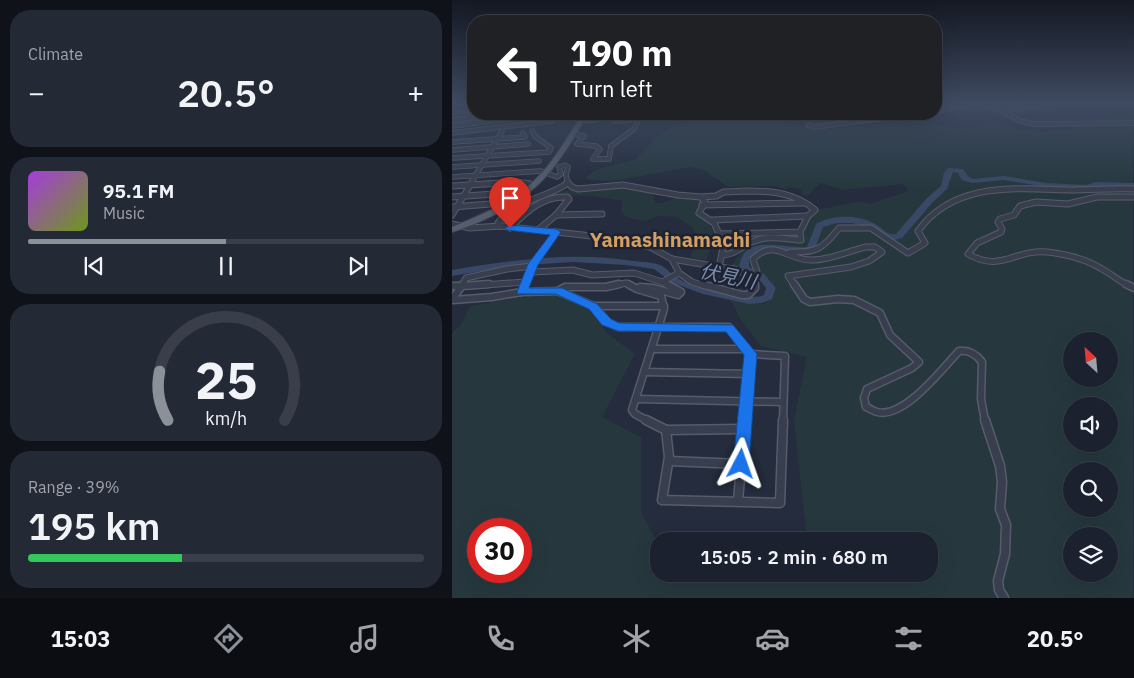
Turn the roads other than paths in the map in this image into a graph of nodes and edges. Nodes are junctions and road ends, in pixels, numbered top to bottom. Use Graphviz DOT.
graph roads {
  1 [pos="502,132"];
  2 [pos="532,132"];
  3 [pos="571,132"];
  4 [pos="631,132"];
  5 [pos="522,133"];
  6 [pos="572,134"];
  7 [pos="498,139"];
  8 [pos="452,142"];
  9 [pos="528,144"];
  10 [pos="493,147"];
  11 [pos="452,150"];
  12 [pos="488,156"];
  13 [pos="452,158"];
  14 [pos="539,161"];
  15 [pos="482,165"];
  16 [pos="452,167"];
  17 [pos="544,172"];
  18 [pos="476,175"];
  19 [pos="452,176"];
  20 [pos="568,183"];
  21 [pos="470,184"];
  22 [pos="530,184"];
  23 [pos="452,186"];
  24 [pos="1134,189"];
  25 [pos="463,196"];
  26 [pos="452,197"];
  27 [pos="702,197"];
  28 [pos="1134,197"];
  29 [pos="808,202"];
  30 [pos="702,206"];
  31 [pos="454,207"];
  32 [pos="452,214"];
  33 [pos="602,214"];
  34 [pos="556,215"];
  35 [pos="808,216"];
  36 [pos="713,220"];
  37 [pos="501,226"];
  38 [pos="454,227"];
  39 [pos="510,228"];
  40 [pos="538,230"];
  41 [pos="556,232"];
  42 [pos="800,232"];
  43 [pos="726,234"];
  44 [pos="785,252"];
  45 [pos="722,255"];
  46 [pos="672,259"];
  47 [pos="533,266"];
  48 [pos="719,267"];
  49 [pos="677,274"];
  50 [pos="755,276"];
  51 [pos="664,281"];
  52 [pos="526,282"];
  53 [pos="452,286"];
  54 [pos="462,286"];
  55 [pos="635,287"];
  56 [pos="1134,288"];
  57 [pos="558,291"];
  58 [pos="522,292"];
  59 [pos="453,300"];
  60 [pos="593,306"];
  61 [pos="664,306"];
  62 [pos="659,327"];
  63 [pos="652,349"];
  64 [pos="749,352"];
  65 [pos="645,372"];
  66 [pos="749,374"];
  67 [pos="636,400"];
  68 [pos="747,401"];
  69 [pos="782,402"];
  70 [pos="743,429"];
  71 [pos="666,430"];
  72 [pos="670,461"];
  73 [pos="741,464"];
  74 [pos="738,501"];
  75 [pos="1004,598"];
  1 -- 7 [label="street"];
  2 -- 12 [label="street"];
  3 -- 17 [label="main road"];
  4 -- 6 [label="street"];
  5 -- 7 [label="street"];
  6 -- 17 [label="main road"];
  7 -- 8 [label="street"];
  7 -- 10 [label="street"];
  9 -- 10 [label="street"];
  10 -- 11 [label="street"];
  10 -- 12 [label="street"];
  12 -- 13 [label="street"];
  12 -- 15 [label="street"];
  14 -- 15 [label="street"];
  15 -- 16 [label="street"];
  15 -- 18 [label="street"];
  17 -- 18 [label="street"];
  17 -- 20 [label="street"];
  17 -- 22 [label="main road"];
  17 -- 38 [label="main road"];
  18 -- 19 [label="street"];
  18 -- 21 [label="street"];
  20 -- 27 [label="street"];
  20 -- 37 [label="street"];
  21 -- 22 [label="street"];
  21 -- 23 [label="street"];
  21 -- 25 [label="street"];
  22 -- 38 [label="main road"];
  24 -- 44 [label="street"];
  25 -- 26 [label="street"];
  25 -- 31 [label="street"];
  25 -- 31 [label="street"];
  27 -- 29 [label="street"];
  27 -- 30 [label="street"];
  28 -- 56 [label="street"];
  29 -- 30 [label="street"];
  29 -- 35 [label="street"];
  30 -- 36 [label="street"];
  31 -- 32 [label="street"];
  33 -- 34 [label="street"];
  34 -- 39 [label="street"];
  34 -- 40 [label="street"];
  35 -- 36 [label="street"];
  35 -- 42 [label="street"];
  36 -- 43 [label="street"];
  37 -- 38 [label="street"];
  37 -- 39 [label="street"];
  39 -- 40 [label="street"];
  40 -- 41 [label="street"];
  41 -- 46 [label="street"];
  41 -- 47 [label="street"];
  42 -- 43 [label="street"];
  42 -- 45 [label="street"];
  43 -- 45 [label="street"];
  44 -- 50 [label="street"];
  44 -- 75 [label="street"];
  45 -- 48 [label="street"];
  46 -- 48 [label="street"];
  46 -- 49 [label="street"];
  47 -- 51 [label="street"];
  47 -- 52 [label="street"];
  47 -- 54 [label="street"];
  48 -- 50 [label="street"];
  49 -- 50 [label="street"];
  49 -- 51 [label="street"];
  51 -- 55 [label="street"];
  52 -- 54 [label="street"];
  52 -- 58 [label="street"];
  53 -- 54 [label="street"];
  54 -- 59 [label="street"];
  55 -- 57 [label="street"];
  55 -- 61 [label="street"];
  57 -- 58 [label="street"];
  57 -- 60 [label="street"];
  58 -- 59 [label="street"];
  60 -- 61 [label="street"];
  60 -- 62 [label="street"];
  61 -- 62 [label="street"];
  62 -- 63 [label="street"];
  62 -- 64 [label="street"];
  63 -- 64 [label="street"];
  63 -- 65 [label="street"];
  64 -- 66 [label="street"];
  64 -- 69 [label="street"];
  65 -- 66 [label="street"];
  65 -- 67 [label="street"];
  66 -- 68 [label="street"];
  67 -- 68 [label="street"];
  67 -- 71 [label="street"];
  68 -- 69 [label="street"];
  68 -- 70 [label="street"];
  69 -- 74 [label="street"];
  70 -- 71 [label="street"];
  70 -- 73 [label="street"];
  71 -- 72 [label="street"];
  72 -- 73 [label="street"];
  72 -- 74 [label="street"];
  73 -- 74 [label="street"];
}
